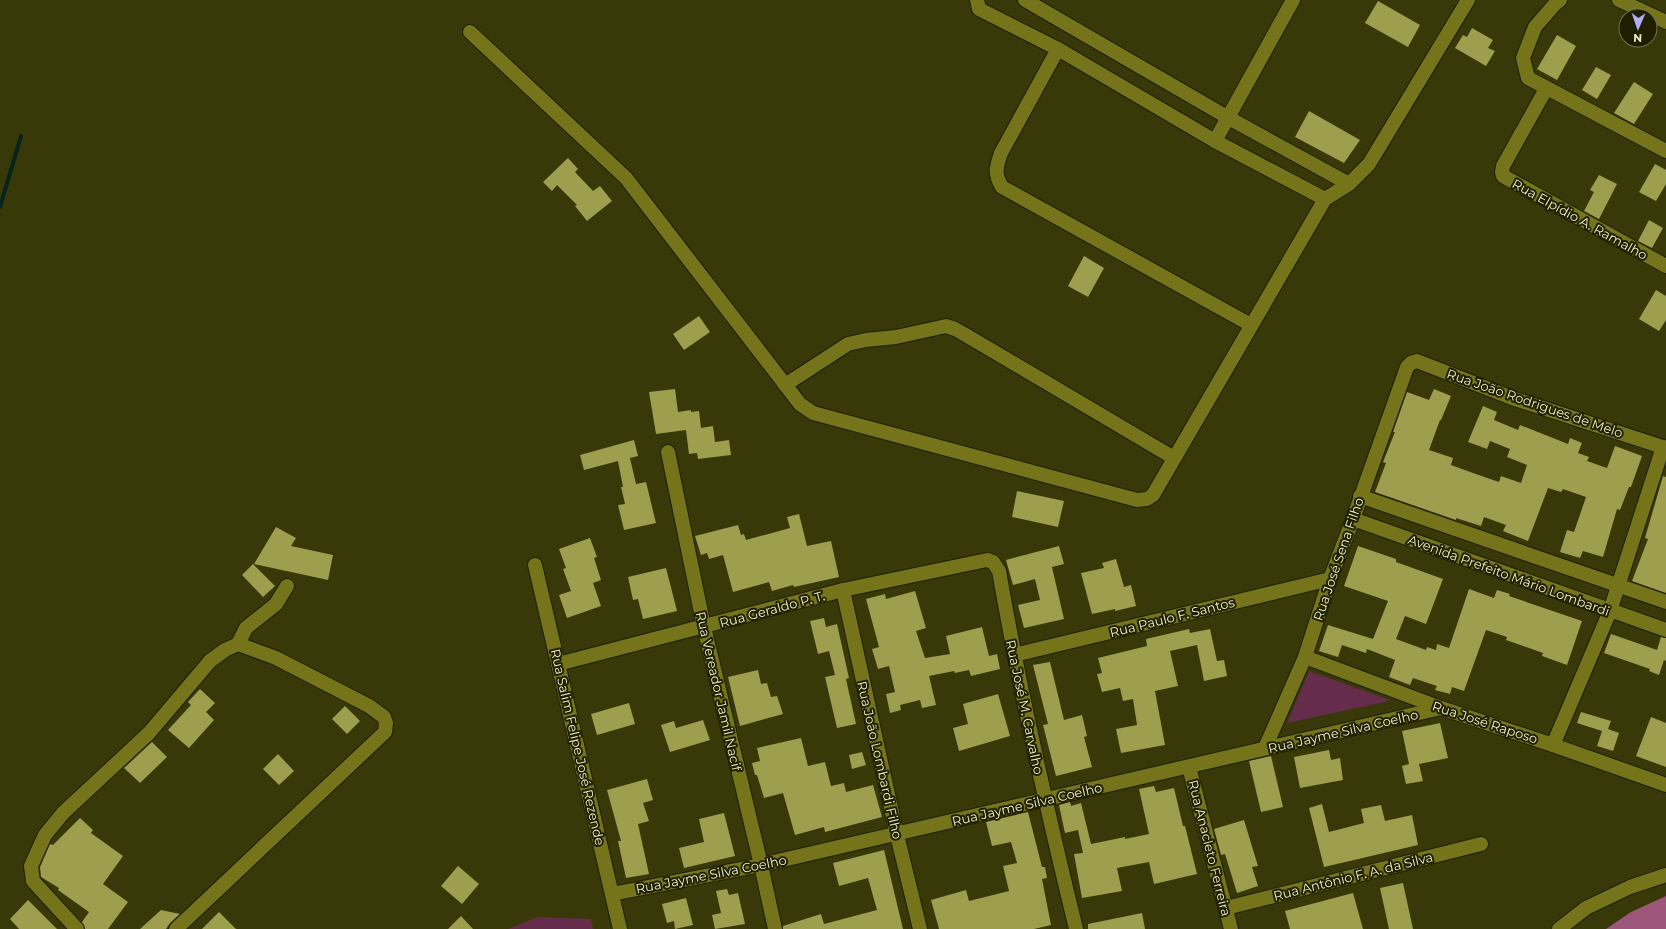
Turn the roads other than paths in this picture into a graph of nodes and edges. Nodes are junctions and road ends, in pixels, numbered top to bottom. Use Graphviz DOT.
graph roads {
  1 [pos="977,0"];
  2 [pos="1025,0"];
  3 [pos="1293,0"];
  4 [pos="1468,0"];
  5 [pos="1619,0"];
  6 [pos="1556,1"];
  7 [pos="1666,22"];
  8 [pos="470,32"];
  9 [pos="1058,49"];
  10 [pos="1546,89"];
  11 [pos="1228,117"];
  12 [pos="1215,141"];
  13 [pos="1666,151"];
  14 [pos="1349,184"];
  15 [pos="1325,199"];
  16 [pos="1666,266"];
  17 [pos="1251,324"];
  18 [pos="1407,367"];
  19 [pos="786,386"];
  20 [pos="1664,447"];
  21 [pos="668,452"];
  22 [pos="1174,458"];
  23 [pos="1360,496"];
  24 [pos="1353,519"];
  25 [pos="987,560"];
  26 [pos="535,565"];
  27 [pos="1330,579"];
  28 [pos="287,586"];
  29 [pos="1618,586"];
  30 [pos="843,590"];
  31 [pos="1666,602"];
  32 [pos="1610,611"];
  33 [pos="704,627"];
  34 [pos="1666,630"];
  35 [pos="238,644"];
  36 [pos="1014,655"];
  37 [pos="1305,657"];
  38 [pos="558,664"];
  39 [pos="1441,708"];
  40 [pos="1553,745"];
  41 [pos="1265,748"];
  42 [pos="1189,767"];
  43 [pos="1666,785"];
  44 [pos="1044,799"];
  45 [pos="897,835"];
  46 [pos="1481,844"];
  47 [pos="761,865"];
  48 [pos="1666,875"];
  49 [pos="612,894"];
  50 [pos="1226,908"];
  51 [pos="77,929"];
  52 [pos="176,929"];
  53 [pos="620,929"];
  54 [pos="775,929"];
  55 [pos="920,929"];
  56 [pos="1076,929"];
  57 [pos="1231,929"];
  58 [pos="1559,929"];
  1 -- 9 [label="street"];
  2 -- 11 [label="street"];
  3 -- 11 [label="street"];
  4 -- 14 [label="street"];
  5 -- 7 [label="street"];
  6 -- 10 [label="street"];
  8 -- 19 [label="street"];
  9 -- 12 [label="street"];
  9 -- 17 [label="street"];
  10 -- 13 [label="street"];
  10 -- 16 [label="street, Rua Elpídio A. Ramalho"];
  11 -- 12 [label="street"];
  11 -- 14 [label="street"];
  12 -- 15 [label="street"];
  14 -- 15 [label="street"];
  15 -- 17 [label="street"];
  17 -- 22 [label="street"];
  18 -- 20 [label="street, Rua João Rodrigues de Melo"];
  18 -- 23 [label="street, Rua José Sena Filho"];
  19 -- 22 [label="street"];
  19 -- 22 [label="street"];
  20 -- 29 [label="street"];
  21 -- 33 [label="street, Rua Vereador Jamil Nacif"];
  23 -- 24 [label="street, Rua José Sena Filho"];
  23 -- 29 [label="street, Avenida Prefeito Mário Lombardi"];
  24 -- 27 [label="street, Rua José Sena Filho"];
  24 -- 32 [label="street, Avenida Prefeito Mário Lombardi"];
  25 -- 30 [label="street, Rua Geraldo P. T."];
  25 -- 36 [label="street, Rua José M. Carvalho"];
  26 -- 38 [label="street, Rua Salim Felipe José Rezende"];
  27 -- 36 [label="street, Rua Paulo F. Santos"];
  27 -- 37 [label="street, Rua José Sena Filho"];
  28 -- 35 [label="street"];
  29 -- 31 [label="street, Avenida Prefeito Mário Lombardi"];
  29 -- 32 [label="street"];
  30 -- 33 [label="street, Rua Geraldo P. T."];
  30 -- 45 [label="street, Rua João Lombardi Filho"];
  32 -- 34 [label="street, Avenida Prefeito Mário Lombardi"];
  32 -- 40 [label="street"];
  33 -- 38 [label="street, Rua Geraldo P. T."];
  33 -- 47 [label="street, Rua Vereador Jamil Nacif"];
  35 -- 51 [label="street"];
  35 -- 52 [label="street"];
  36 -- 44 [label="street, Rua José M. Carvalho"];
  37 -- 39 [label="street, Rua José Raposo"];
  37 -- 41 [label="street, Rua José Sena Filho"];
  38 -- 49 [label="street, Rua Salim Felipe José Rezende"];
  39 -- 40 [label="street, Rua José Raposo"];
  39 -- 41 [label="street, Rua Jayme Silva Coelho"];
  40 -- 43 [label="street, Rua José Raposo"];
  41 -- 42 [label="street, Rua Jayme Silva Coelho"];
  42 -- 44 [label="street, Rua Jayme Silva Coelho"];
  42 -- 50 [label="street, Rua Anacleto Ferreira"];
  44 -- 45 [label="street, Rua Jayme Silva Coelho"];
  44 -- 56 [label="street, Rua José M. Carvalho"];
  45 -- 47 [label="street, Rua Jayme Silva Coelho"];
  45 -- 55 [label="street, Rua João Lombardi Filho"];
  46 -- 50 [label="street, Rua Antônio F. A. da Silva"];
  47 -- 49 [label="street, Rua Jayme Silva Coelho"];
  47 -- 54 [label="street, Rua Vereador Jamil Nacif"];
  48 -- 58 [label="street"];
  49 -- 53 [label="street, Rua Salim Felipe José Rezende"];
  50 -- 57 [label="street, Rua Anacleto Ferreira"];
}
